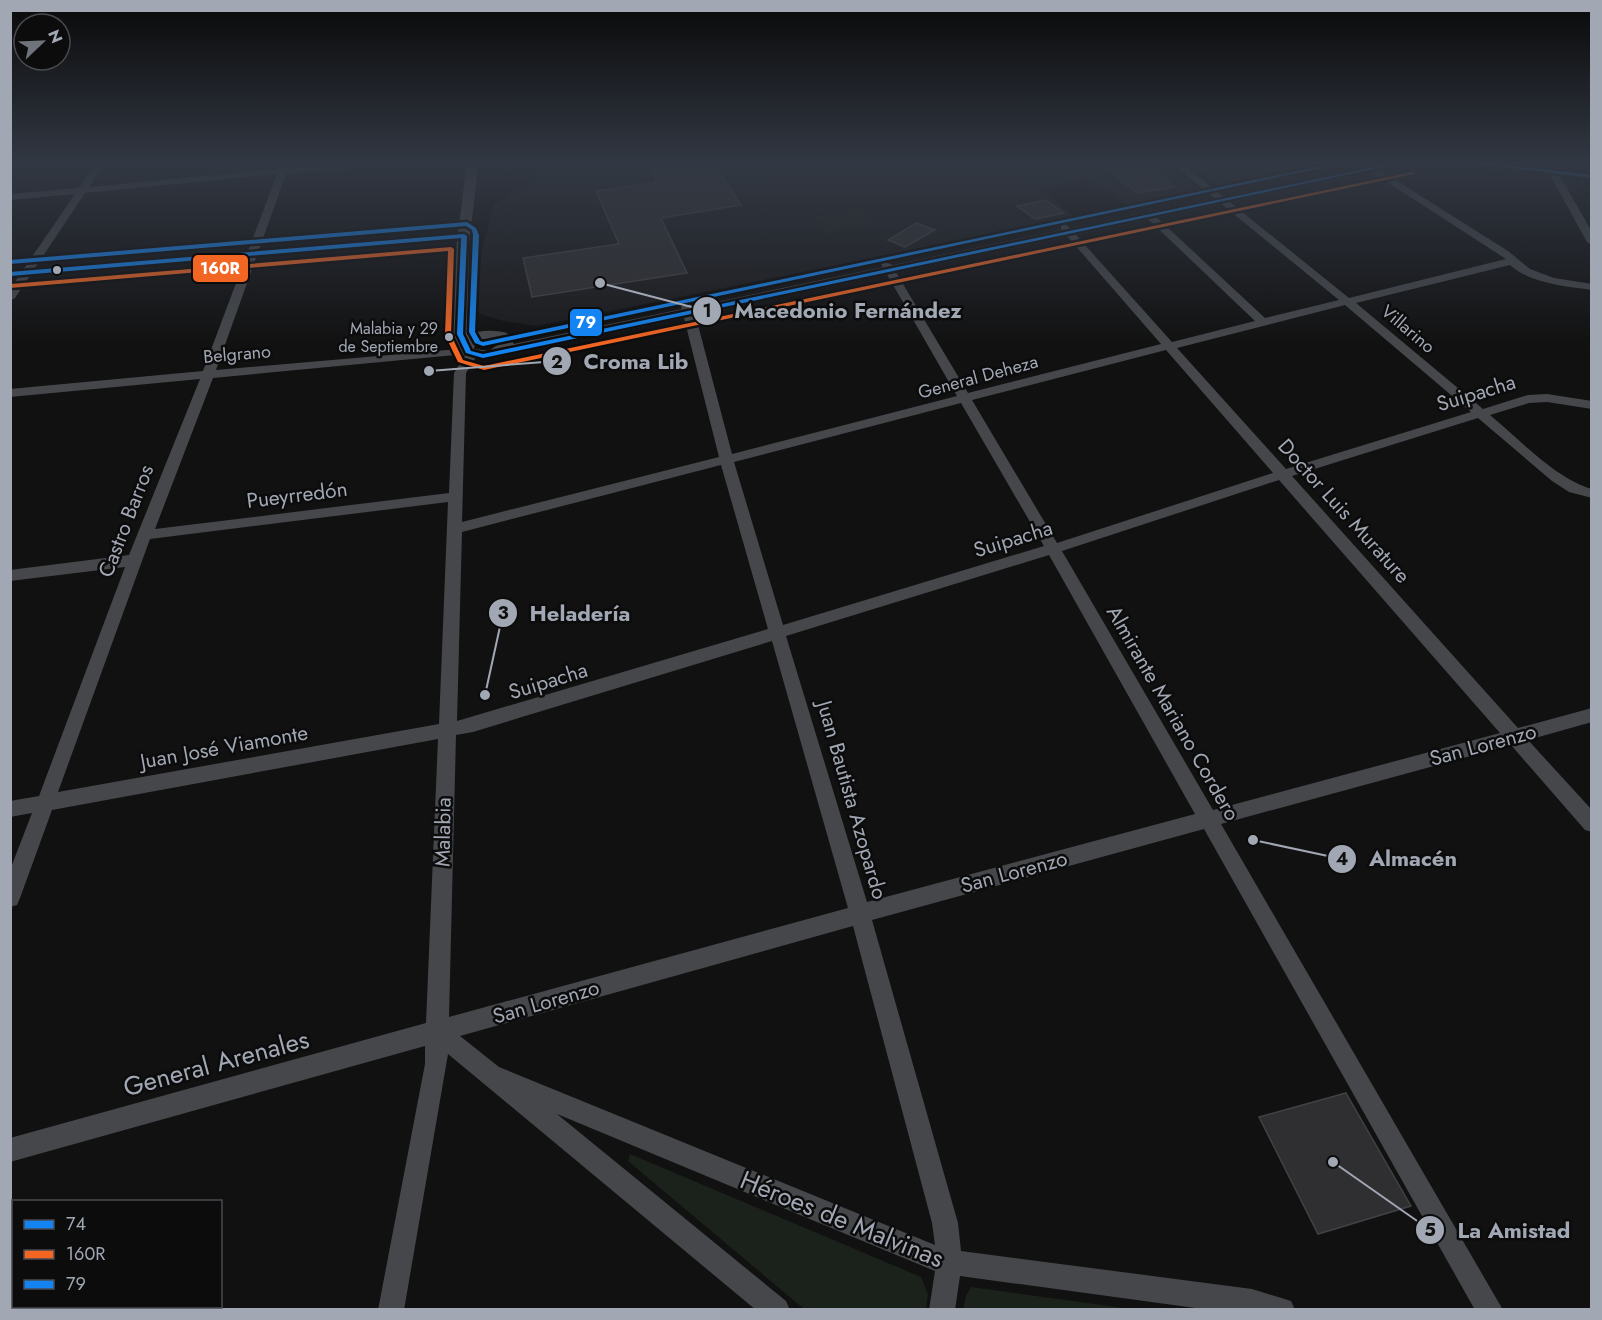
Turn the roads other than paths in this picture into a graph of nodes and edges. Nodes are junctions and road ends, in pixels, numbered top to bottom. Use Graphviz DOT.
graph roads {
  1 [pos="57,223"];
  2 [pos="263,223"];
  3 [pos="466,223"];
  4 [pos="1102,223"];
  5 [pos="1107,223"];
  6 [pos="1157,223"];
  7 [pos="1252,223"];
  8 [pos="1460,223"];
  9 [pos="1581,223"];
  10 [pos="1066,230"];
  11 [pos="464,239"];
  12 [pos="1592,242"];
  13 [pos="251,256"];
  14 [pos="1512,261"];
  15 [pos="888,267"];
  16 [pos="18,276"];
  17 [pos="1592,287"];
  18 [pos="10,298"];
  19 [pos="1347,301"];
  20 [pos="462,307"];
  21 [pos="688,309"];
  22 [pos="1263,322"];
  23 [pos="500,340"];
  24 [pos="1167,346"];
  25 [pos="468,350"];
  26 [pos="208,375"];
  27 [pos="10,393"];
  28 [pos="964,399"];
  29 [pos="1592,405"];
  30 [pos="1481,414"];
  31 [pos="727,461"];
  32 [pos="1283,474"];
  33 [pos="1592,494"];
  34 [pos="455,497"];
  35 [pos="454,529"];
  36 [pos="145,535"];
  37 [pos="1053,549"];
  38 [pos="135,560"];
  39 [pos="10,576"];
  40 [pos="778,633"];
  41 [pos="1592,715"];
  42 [pos="446,730"];
  43 [pos="1514,737"];
  44 [pos="46,801"];
  45 [pos="10,809"];
  46 [pos="1208,820"];
  47 [pos="1592,824"];
  48 [pos="10,898"];
  49 [pos="860,914"];
  50 [pos="438,1032"];
  51 [pos="490,1075"];
  52 [pos="10,1150"];
  53 [pos="949,1263"];
  54 [pos="391,1310"];
  55 [pos="777,1310"];
  56 [pos="942,1310"];
  57 [pos="1282,1310"];
  58 [pos="1490,1310"];
  1 -- 16 [label="street"];
  2 -- 13 [label="street, Castro Barros"];
  3 -- 11 [label="main road"];
  4 -- 10 [label="main road"];
  5 -- 10 [label="main road"];
  6 -- 22 [label="street"];
  7 -- 19 [label="street, Villarino"];
  8 -- 14 [label="street"];
  9 -- 12 [label="street"];
  10 -- 15 [label="main road"];
  10 -- 24 [label="street, Doctor Luis Murature"];
  11 -- 13 [label="main road"];
  11 -- 20 [label="main road"];
  13 -- 16 [label="main road"];
  13 -- 26 [label="street, Castro Barros"];
  14 -- 17 [label="street"];
  14 -- 19 [label="street, General Deheza"];
  15 -- 21 [label="main road"];
  15 -- 28 [label="street, Almirante Mariano Cordero"];
  16 -- 18 [label="street"];
  19 -- 22 [label="street, General Deheza"];
  19 -- 30 [label="street, Villarino"];
  20 -- 23 [label="main road"];
  20 -- 25 [label="main road"];
  21 -- 23 [label="main road"];
  21 -- 31 [label="street, Juan Bautista Azopardo"];
  22 -- 24 [label="street, General Deheza"];
  23 -- 25 [label="main road"];
  23 -- 25 [label="main road"];
  24 -- 28 [label="street, General Deheza"];
  24 -- 32 [label="street, Doctor Luis Murature"];
  25 -- 26 [label="street, Belgrano"];
  25 -- 34 [label="street, Malabia"];
  26 -- 27 [label="street, Belgrano"];
  26 -- 36 [label="street, Castro Barros"];
  28 -- 31 [label="street, General Deheza"];
  28 -- 37 [label="street, Almirante Mariano Cordero"];
  29 -- 30 [label="street, Suipacha"];
  30 -- 32 [label="street, Suipacha"];
  30 -- 33 [label="street, Villarino"];
  31 -- 35 [label="street, General Deheza"];
  31 -- 40 [label="street, Juan Bautista Azopardo"];
  32 -- 37 [label="street, Suipacha"];
  32 -- 43 [label="street, Doctor Luis Murature"];
  34 -- 35 [label="street, Malabia"];
  34 -- 36 [label="street, Pueyrredón"];
  35 -- 42 [label="street, Malabia"];
  36 -- 38 [label="street, Castro Barros"];
  37 -- 40 [label="street, Suipacha"];
  37 -- 46 [label="street, Almirante Mariano Cordero"];
  38 -- 39 [label="street"];
  38 -- 44 [label="street, Castro Barros"];
  40 -- 42 [label="street, Suipacha"];
  40 -- 49 [label="street, Juan Bautista Azopardo"];
  41 -- 43 [label="street, San Lorenzo"];
  42 -- 44 [label="street, Juan José Viamonte"];
  42 -- 50 [label="street, Malabia"];
  43 -- 46 [label="street, San Lorenzo"];
  43 -- 47 [label="street, Doctor Luis Murature"];
  44 -- 45 [label="street, Juan José Viamonte"];
  44 -- 48 [label="street, Castro Barros"];
  46 -- 49 [label="street, San Lorenzo"];
  46 -- 58 [label="street, Almirante Mariano Cordero"];
  49 -- 50 [label="street, San Lorenzo"];
  49 -- 53 [label="street, Juan Bautista Azopardo"];
  50 -- 51 [label="street, Héroes de Malvinas"];
  50 -- 52 [label="street, General Arenales"];
  50 -- 54 [label="street, Malabia"];
  51 -- 53 [label="street, Héroes de Malvinas"];
  51 -- 55 [label="street, Héroes de Malvinas"];
  53 -- 56 [label="street, Juan Bautista Azopardo"];
  53 -- 57 [label="street, Héroes de Malvinas"];
}
